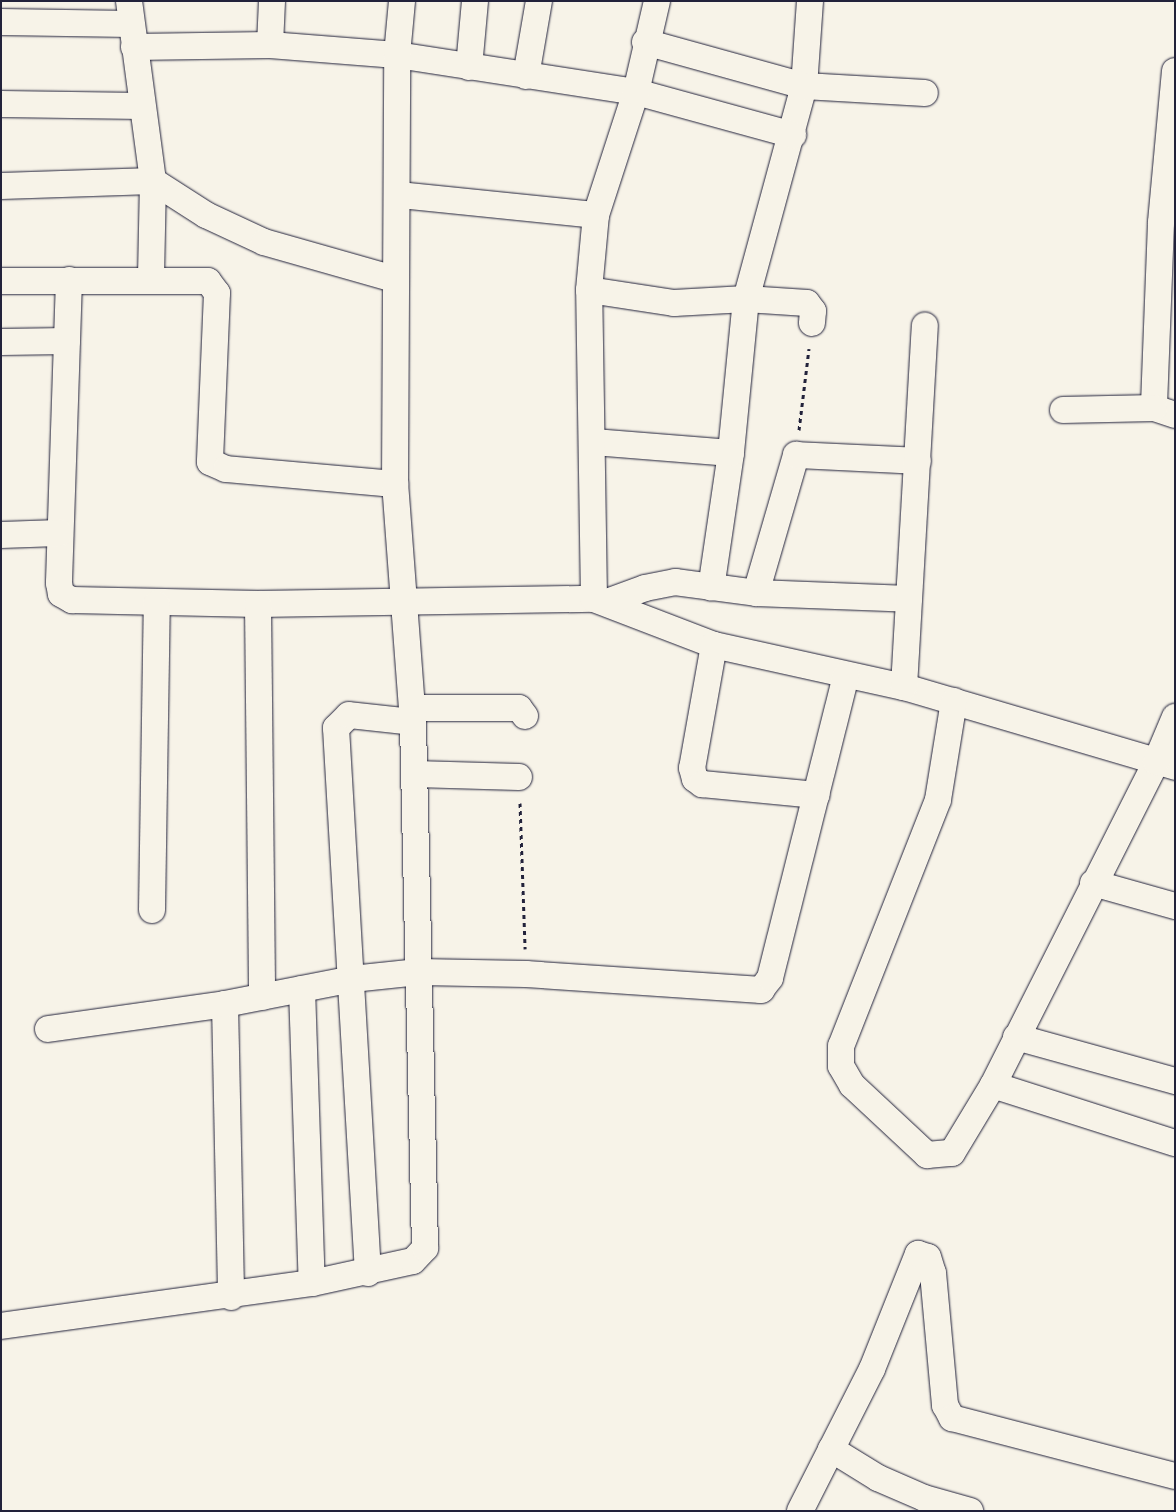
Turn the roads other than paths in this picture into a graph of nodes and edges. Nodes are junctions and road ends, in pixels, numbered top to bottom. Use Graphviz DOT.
graph roads {
  1 [pos="272,1"];
  2 [pos="402,1"];
  3 [pos="475,1"];
  4 [pos="540,1"];
  5 [pos="657,1"];
  6 [pos="810,1"];
  7 [pos="1,22"];
  8 [pos="131,24"];
  9 [pos="645,42"];
  10 [pos="270,46"];
  11 [pos="397,55"];
  12 [pos="469,67"];
  13 [pos="1175,71"];
  14 [pos="526,76"];
  15 [pos="804,86"];
  16 [pos="636,92"];
  17 [pos="924,93"];
  18 [pos="1,104"];
  19 [pos="142,106"];
  20 [pos="793,135"];
  21 [pos="153,181"];
  22 [pos="1,186"];
  23 [pos="399,195"];
  24 [pos="596,215"];
  25 [pos="394,279"];
  26 [pos="68,280"];
  27 [pos="151,280"];
  28 [pos="1,281"];
  29 [pos="590,290"];
  30 [pos="746,299"];
  31 [pos="812,323"];
  32 [pos="925,326"];
  33 [pos="66,341"];
  34 [pos="1,342"];
  35 [pos="1063,410"];
  36 [pos="1165,411"];
  37 [pos="594,442"];
  38 [pos="730,453"];
  39 [pos="918,461"];
  40 [pos="395,484"];
  41 [pos="60,533"];
  42 [pos="1,535"];
  43 [pos="711,588"];
  44 [pos="756,593"];
  45 [pos="909,599"];
  46 [pos="600,601"];
  47 [pos="406,602"];
  48 [pos="157,604"];
  49 [pos="258,604"];
  50 [pos="714,645"];
  51 [pos="846,676"];
  52 [pos="904,687"];
  53 [pos="954,701"];
  54 [pos="412,715"];
  55 [pos="525,716"];
  56 [pos="1175,717"];
  57 [pos="1165,764"];
  58 [pos="415,774"];
  59 [pos="519,777"];
  60 [pos="816,795"];
  61 [pos="1093,883"];
  62 [pos="1175,906"];
  63 [pos="152,910"];
  64 [pos="419,972"];
  65 [pos="352,979"];
  66 [pos="302,989"];
  67 [pos="262,997"];
  68 [pos="225,1004"];
  69 [pos="48,1030"];
  70 [pos="1016,1037"];
  71 [pos="1175,1081"];
  72 [pos="993,1085"];
  73 [pos="1175,1143"];
  74 [pos="368,1273"];
  75 [pos="312,1283"];
  76 [pos="231,1297"];
  77 [pos="1,1326"];
  78 [pos="831,1449"];
  79 [pos="1175,1476"];
  80 [pos="800,1511"];
  81 [pos="970,1511"];
  1 -- 10 [label="street"];
  2 -- 11 [label="street"];
  3 -- 12 [label="street"];
  4 -- 14 [label="street"];
  5 -- 9 [label="street"];
  6 -- 15 [label="street"];
  7 -- 8 [label="street"];
  8 -- 10 [label="street"];
  8 -- 19 [label="street"];
  9 -- 15 [label="street"];
  9 -- 16 [label="street"];
  10 -- 11 [label="street"];
  11 -- 12 [label="street"];
  11 -- 23 [label="street"];
  12 -- 14 [label="street"];
  13 -- 36 [label="street"];
  14 -- 16 [label="street"];
  15 -- 17 [label="street"];
  15 -- 20 [label="street"];
  16 -- 20 [label="street"];
  16 -- 24 [label="street"];
  18 -- 19 [label="street"];
  19 -- 21 [label="street"];
  20 -- 30 [label="street"];
  21 -- 22 [label="street"];
  21 -- 25 [label="street"];
  21 -- 27 [label="street"];
  23 -- 24 [label="street"];
  23 -- 25 [label="street"];
  24 -- 29 [label="street"];
  25 -- 40 [label="street"];
  26 -- 27 [label="street"];
  26 -- 28 [label="street"];
  26 -- 33 [label="street"];
  27 -- 40 [label="street"];
  29 -- 30 [label="street"];
  29 -- 37 [label="street"];
  30 -- 31 [label="street"];
  30 -- 38 [label="street"];
  32 -- 39 [label="street"];
  33 -- 34 [label="street"];
  33 -- 41 [label="street"];
  35 -- 36 [label="street"];
  37 -- 38 [label="street"];
  37 -- 46 [label="street"];
  38 -- 43 [label="street"];
  39 -- 44 [label="street"];
  39 -- 45 [label="street"];
  40 -- 47 [label="street"];
  41 -- 42 [label="street"];
  41 -- 48 [label="street"];
  43 -- 44 [label="street"];
  43 -- 46 [label="street"];
  44 -- 45 [label="street"];
  45 -- 52 [label="street"];
  46 -- 47 [label="street"];
  46 -- 50 [label="street"];
  47 -- 49 [label="street"];
  47 -- 54 [label="street"];
  48 -- 49 [label="street"];
  48 -- 63 [label="street"];
  49 -- 67 [label="street"];
  50 -- 51 [label="street"];
  50 -- 60 [label="street"];
  51 -- 52 [label="street"];
  51 -- 60 [label="street"];
  52 -- 53 [label="street"];
  53 -- 57 [label="street"];
  53 -- 72 [label="street"];
  54 -- 55 [label="street"];
  54 -- 58 [label="street"];
  54 -- 65 [label="street"];
  56 -- 57 [label="street"];
  57 -- 61 [label="street"];
  58 -- 59 [label="street"];
  58 -- 64 [label="street"];
  60 -- 64 [label="street"];
  61 -- 62 [label="street"];
  61 -- 70 [label="street"];
  64 -- 65 [label="street"];
  64 -- 74 [label="street"];
  65 -- 66 [label="street"];
  65 -- 74 [label="street"];
  66 -- 67 [label="street"];
  66 -- 75 [label="street"];
  67 -- 68 [label="street"];
  68 -- 69 [label="street"];
  68 -- 76 [label="street"];
  70 -- 71 [label="street"];
  70 -- 72 [label="street"];
  72 -- 73 [label="street"];
  74 -- 75 [label="street"];
  75 -- 76 [label="street"];
  76 -- 77 [label="street"];
  78 -- 79 [label="street"];
  78 -- 80 [label="street"];
  78 -- 81 [label="street"];
}
